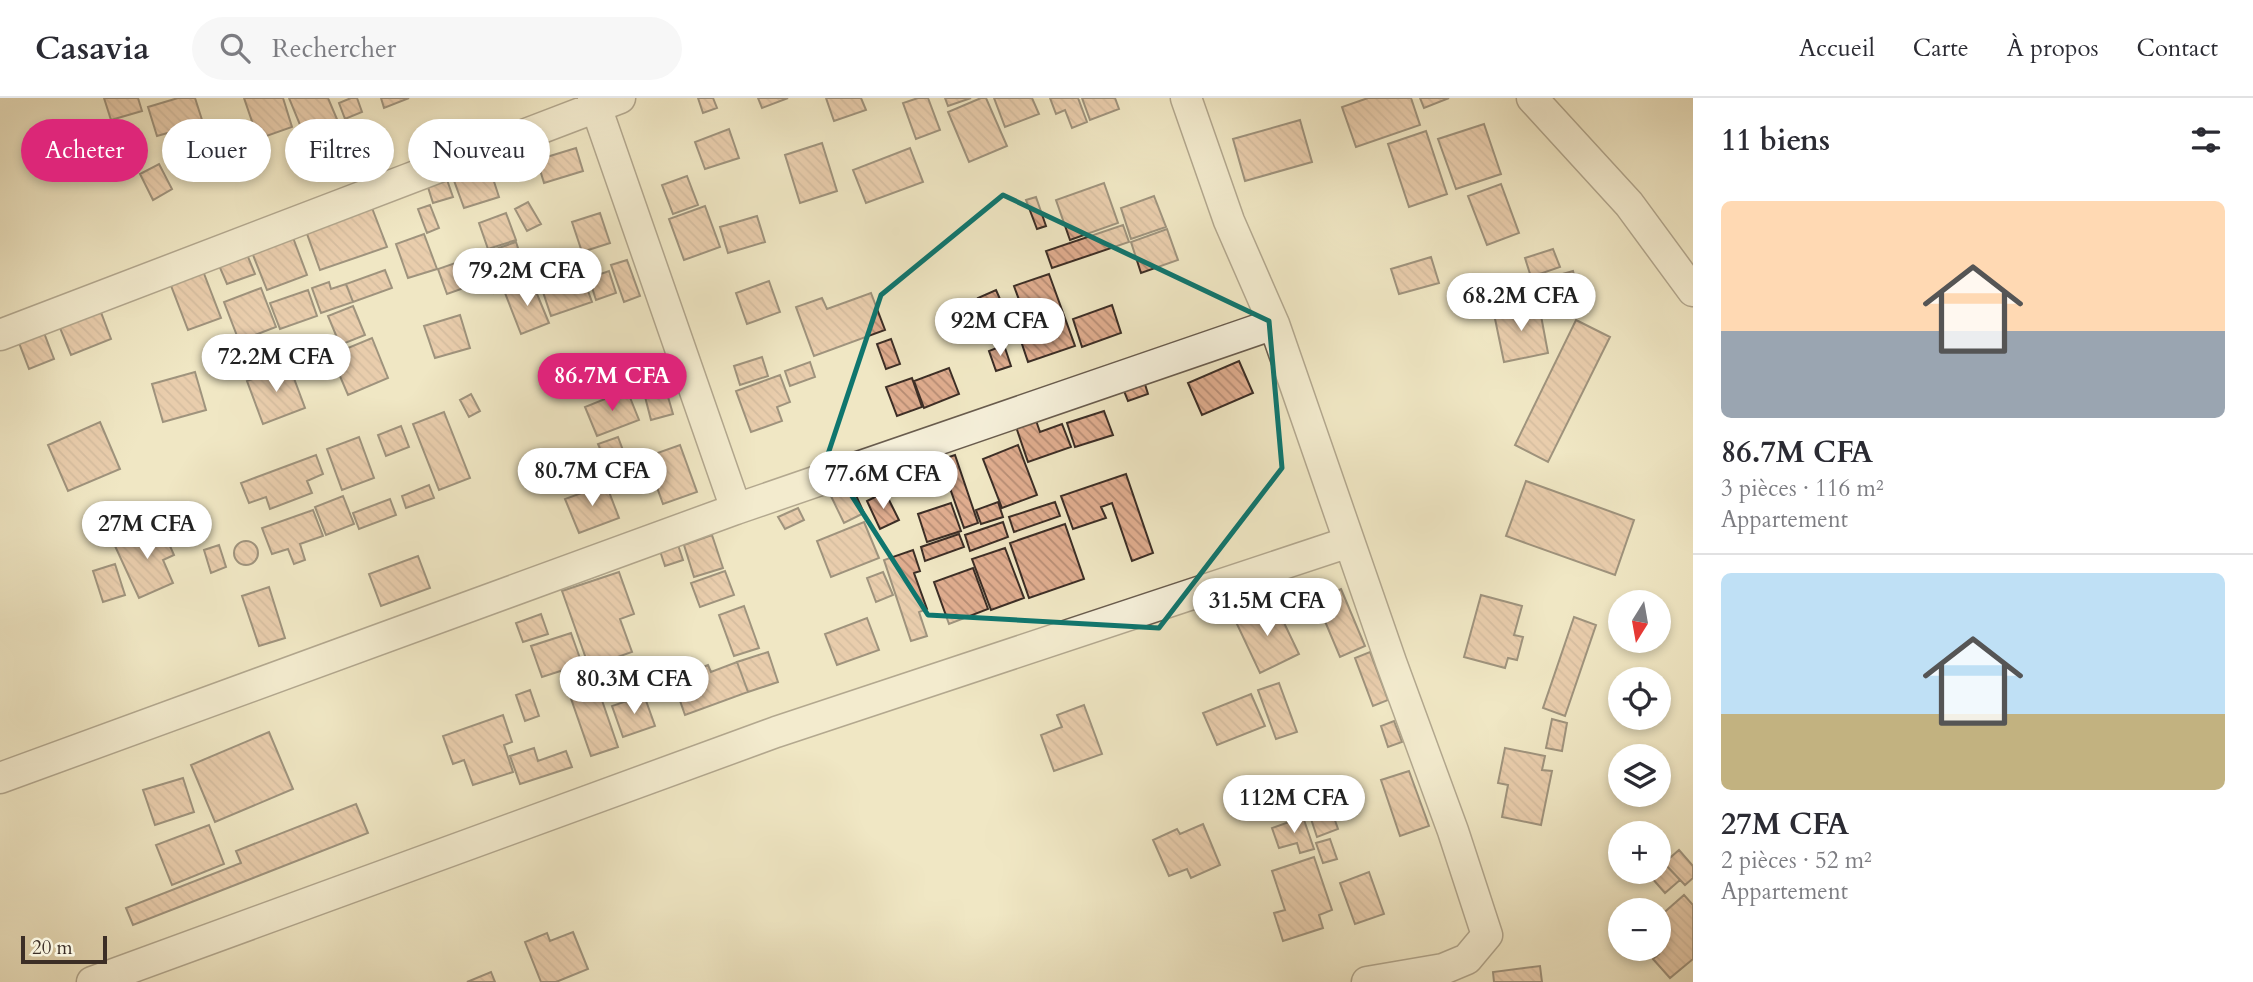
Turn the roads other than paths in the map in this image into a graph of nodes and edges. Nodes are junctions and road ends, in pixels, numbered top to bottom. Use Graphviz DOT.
graph roads {
  1 [pos="1186,98"];
  2 [pos="1532,98"];
  3 [pos="603,101"];
  4 [pos="1693,291"];
  5 [pos="1274,324"];
  6 [pos="0,335"];
  7 [pos="736,509"];
  8 [pos="1349,542"];
  9 [pos="0,778"];
  10 [pos="92,982"];
  11 [pos="1367,982"];
  1 -- 5 [label="street"];
  2 -- 4 [label="street"];
  3 -- 6 [label="street"];
  3 -- 7 [label="street"];
  5 -- 7 [label="street"];
  5 -- 8 [label="street"];
  7 -- 9 [label="street"];
  8 -- 10 [label="street"];
  8 -- 11 [label="street"];
}
